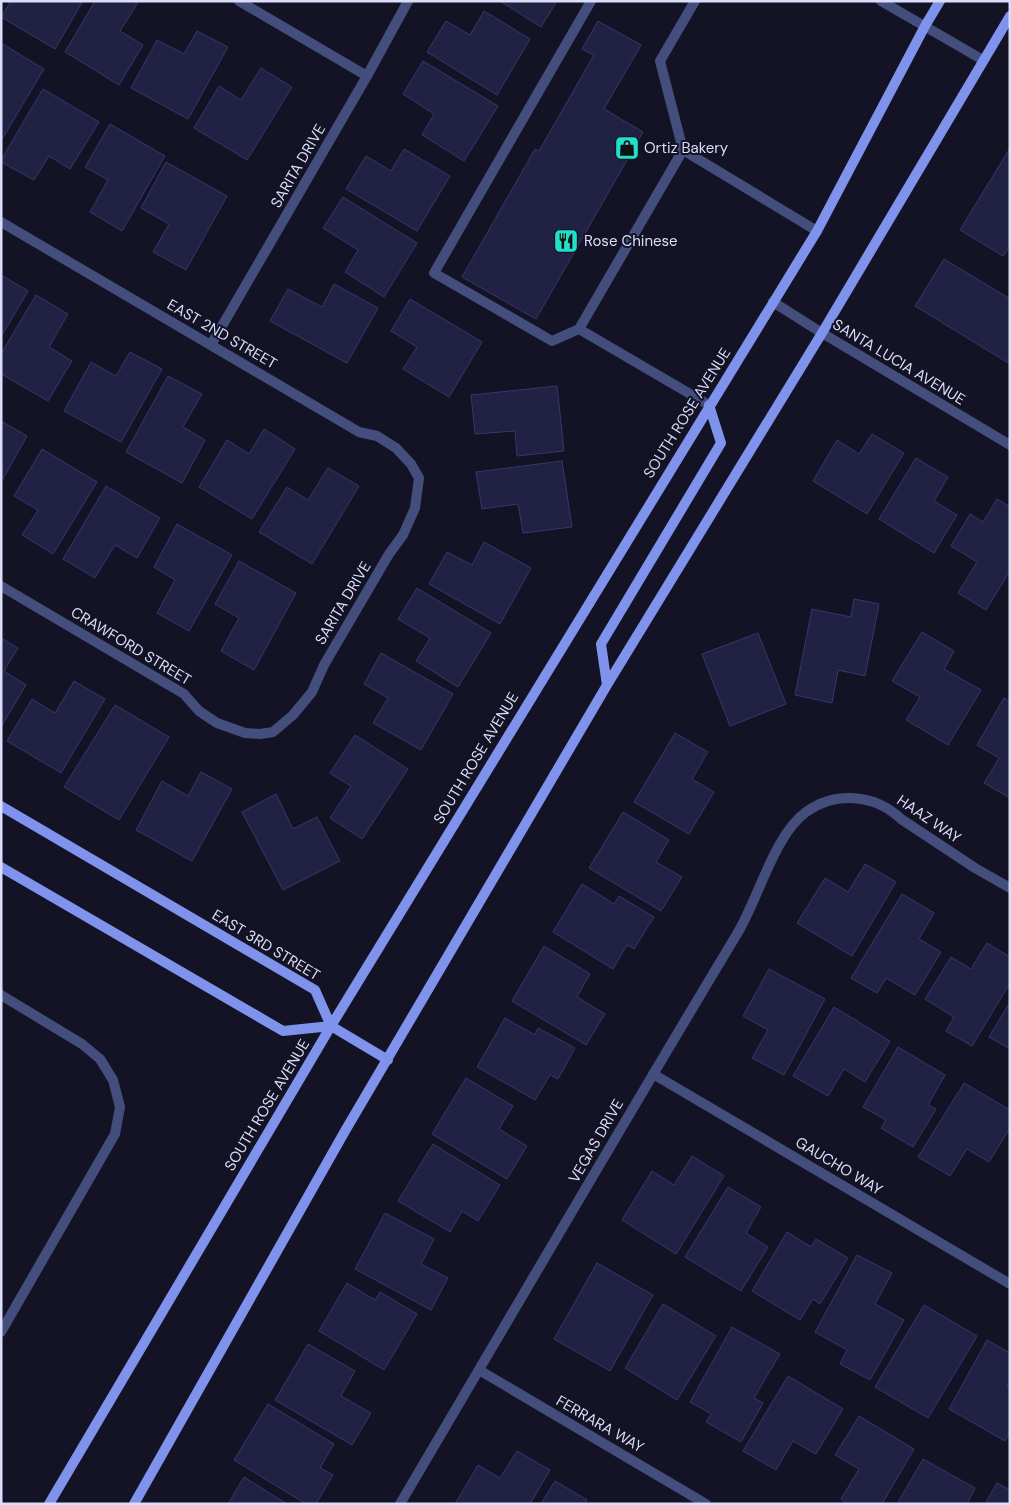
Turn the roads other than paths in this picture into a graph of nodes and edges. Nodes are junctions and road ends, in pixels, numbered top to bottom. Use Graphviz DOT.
graph roads {
  1 [pos="239,1"];
  2 [pos="408,1"];
  3 [pos="591,1"];
  4 [pos="695,1"];
  5 [pos="881,1"];
  6 [pos="940,1"];
  7 [pos="1010,16"];
  8 [pos="925,26"];
  9 [pos="983,60"];
  10 [pos="367,76"];
  11 [pos="683,150"];
  12 [pos="1,222"];
  13 [pos="817,231"];
  14 [pos="773,302"];
  15 [pos="579,330"];
  16 [pos="822,333"];
  17 [pos="212,345"];
  18 [pos="709,405"];
  19 [pos="1010,445"];
  20 [pos="419,478"];
  21 [pos="1,586"];
  22 [pos="607,685"];
  23 [pos="272,732"];
  24 [pos="824,802"];
  25 [pos="1,806"];
  26 [pos="1,867"];
  27 [pos="1010,888"];
  28 [pos="1,995"];
  29 [pos="331,1026"];
  30 [pos="388,1060"];
  31 [pos="653,1074"];
  32 [pos="1010,1284"];
  33 [pos="1,1332"];
  34 [pos="479,1370"];
  35 [pos="49,1504"];
  36 [pos="134,1504"];
  37 [pos="400,1504"];
  38 [pos="706,1504"];
  1 -- 10 [label="street"];
  2 -- 10 [label="street, SARITA DRIVE"];
  3 -- 15 [label="street"];
  4 -- 11 [label="street"];
  5 -- 8 [label="street"];
  6 -- 8 [label="main road, SOUTH ROSE AVENUE"];
  7 -- 9 [label="main road"];
  8 -- 9 [label="street"];
  8 -- 13 [label="main road, SOUTH ROSE AVENUE"];
  9 -- 16 [label="main road"];
  10 -- 17 [label="street, SARITA DRIVE"];
  11 -- 13 [label="street"];
  11 -- 15 [label="street"];
  12 -- 17 [label="street, EAST 2ND STREET"];
  13 -- 14 [label="main road, SOUTH ROSE AVENUE"];
  14 -- 16 [label="street, SANTA LUCIA AVENUE"];
  14 -- 18 [label="main road, SOUTH ROSE AVENUE"];
  15 -- 18 [label="street"];
  16 -- 19 [label="street, SANTA LUCIA AVENUE"];
  16 -- 22 [label="main road"];
  17 -- 20 [label="street, EAST 2ND STREET"];
  18 -- 22 [label="main road"];
  18 -- 29 [label="main road, SOUTH ROSE AVENUE"];
  20 -- 23 [label="street, SARITA DRIVE"];
  21 -- 23 [label="street, CRAWFORD STREET"];
  22 -- 30 [label="main road"];
  24 -- 27 [label="street, HAAZ WAY"];
  24 -- 31 [label="street, VEGAS DRIVE"];
  25 -- 29 [label="main road, EAST 3RD STREET"];
  26 -- 29 [label="main road"];
  28 -- 33 [label="street"];
  29 -- 30 [label="main road"];
  29 -- 35 [label="main road, SOUTH ROSE AVENUE"];
  30 -- 36 [label="main road"];
  31 -- 32 [label="street, GAUCHO WAY"];
  31 -- 34 [label="street, VEGAS DRIVE"];
  34 -- 37 [label="street, VEGAS DRIVE"];
  34 -- 38 [label="street, FERRARA WAY"];
}
